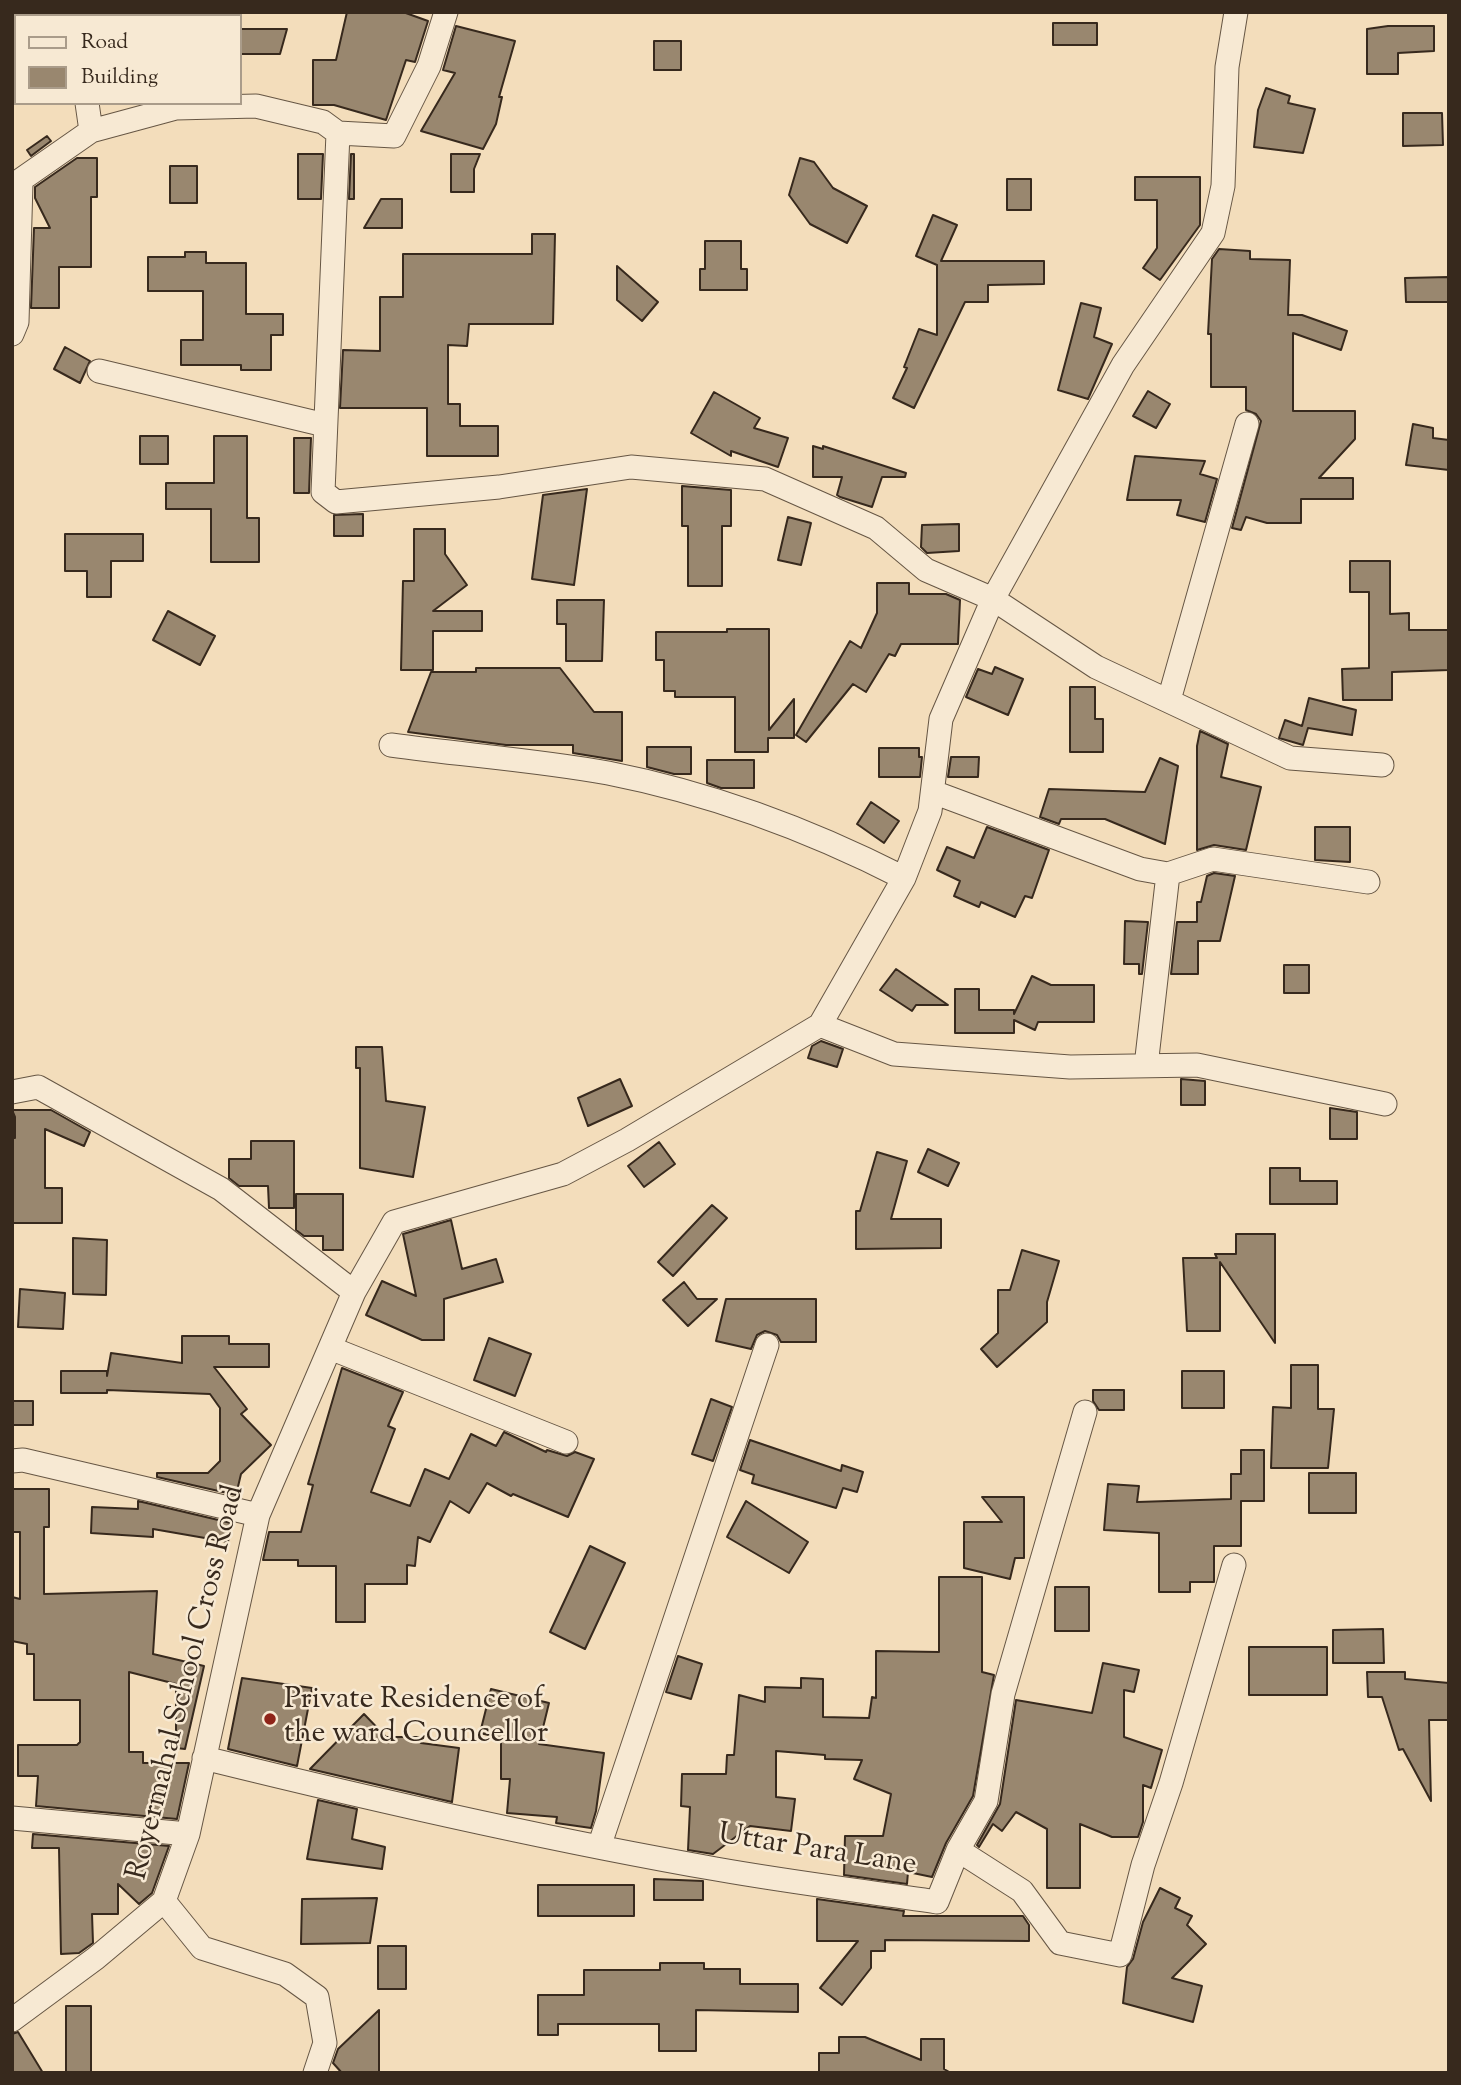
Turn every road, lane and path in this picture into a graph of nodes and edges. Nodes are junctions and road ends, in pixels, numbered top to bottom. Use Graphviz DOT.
graph roads {
  1 [pos="446,12"];
  2 [pos="1236,12"];
  3 [pos="87,105"];
  4 [pos="91,131"];
  5 [pos="338,134"];
  6 [pos="17,185"];
  7 [pos="12,334"];
  8 [pos="99,371"];
  9 [pos="1247,424"];
  10 [pos="326,425"];
  11 [pos="993,599"];
  12 [pos="1169,700"];
  13 [pos="391,745"];
  14 [pos="1382,765"];
  15 [pos="933,792"];
  16 [pos="1168,874"];
  17 [pos="904,878"];
  18 [pos="1368,882"];
  19 [pos="820,1025"];
  20 [pos="1146,1066"];
  21 [pos="12,1092"];
  22 [pos="1385,1104"];
  23 [pos="354,1292"];
  24 [pos="767,1345"];
  25 [pos="330,1348"];
  26 [pos="1085,1412"];
  27 [pos="566,1442"];
  28 [pos="12,1461"];
  29 [pos="258,1516"];
  30 [pos="1234,1565"];
  31 [pos="204,1758"];
  32 [pos="12,1818"];
  33 [pos="188,1834"];
  34 [pos="599,1847"];
  35 [pos="958,1850"];
  36 [pos="164,1901"];
  37 [pos="12,2020"];
  38 [pos="315,2073"];
  1 -- 5 [label="street"];
  2 -- 11 [label="street, Royermahal School Cross Road"];
  3 -- 4 [label="street"];
  4 -- 5 [label="street"];
  4 -- 6 [label="street"];
  5 -- 10 [label="street"];
  6 -- 7 [label="street"];
  8 -- 10 [label="street"];
  9 -- 12 [label="street"];
  10 -- 11 [label="street"];
  11 -- 12 [label="street"];
  11 -- 15 [label="street, Royermahal School Cross Road"];
  12 -- 14 [label="street"];
  13 -- 17 [label="street"];
  15 -- 16 [label="street"];
  15 -- 17 [label="street, Royermahal School Cross Road"];
  16 -- 18 [label="street"];
  16 -- 20 [label="street"];
  17 -- 19 [label="street, Royermahal School Cross Road"];
  19 -- 20 [label="street"];
  19 -- 23 [label="street, Royermahal School Cross Road"];
  20 -- 22 [label="street"];
  21 -- 23 [label="street"];
  23 -- 25 [label="street, Royermahal School Cross Road"];
  24 -- 34 [label="street"];
  25 -- 27 [label="street"];
  25 -- 29 [label="street, Royermahal School Cross Road"];
  26 -- 35 [label="street"];
  28 -- 29 [label="street"];
  29 -- 31 [label="street, Royermahal School Cross Road"];
  30 -- 35 [label="street, Uttar Para Lane"];
  31 -- 33 [label="street, Royermahal School Cross Road"];
  31 -- 34 [label="street, Uttar Para Lane"];
  32 -- 33 [label="street"];
  33 -- 36 [label="street, Royermahal School Cross Road"];
  34 -- 35 [label="street, Uttar Para Lane"];
  36 -- 37 [label="street, Royermahal School Cross Road"];
  36 -- 38 [label="street"];
}
